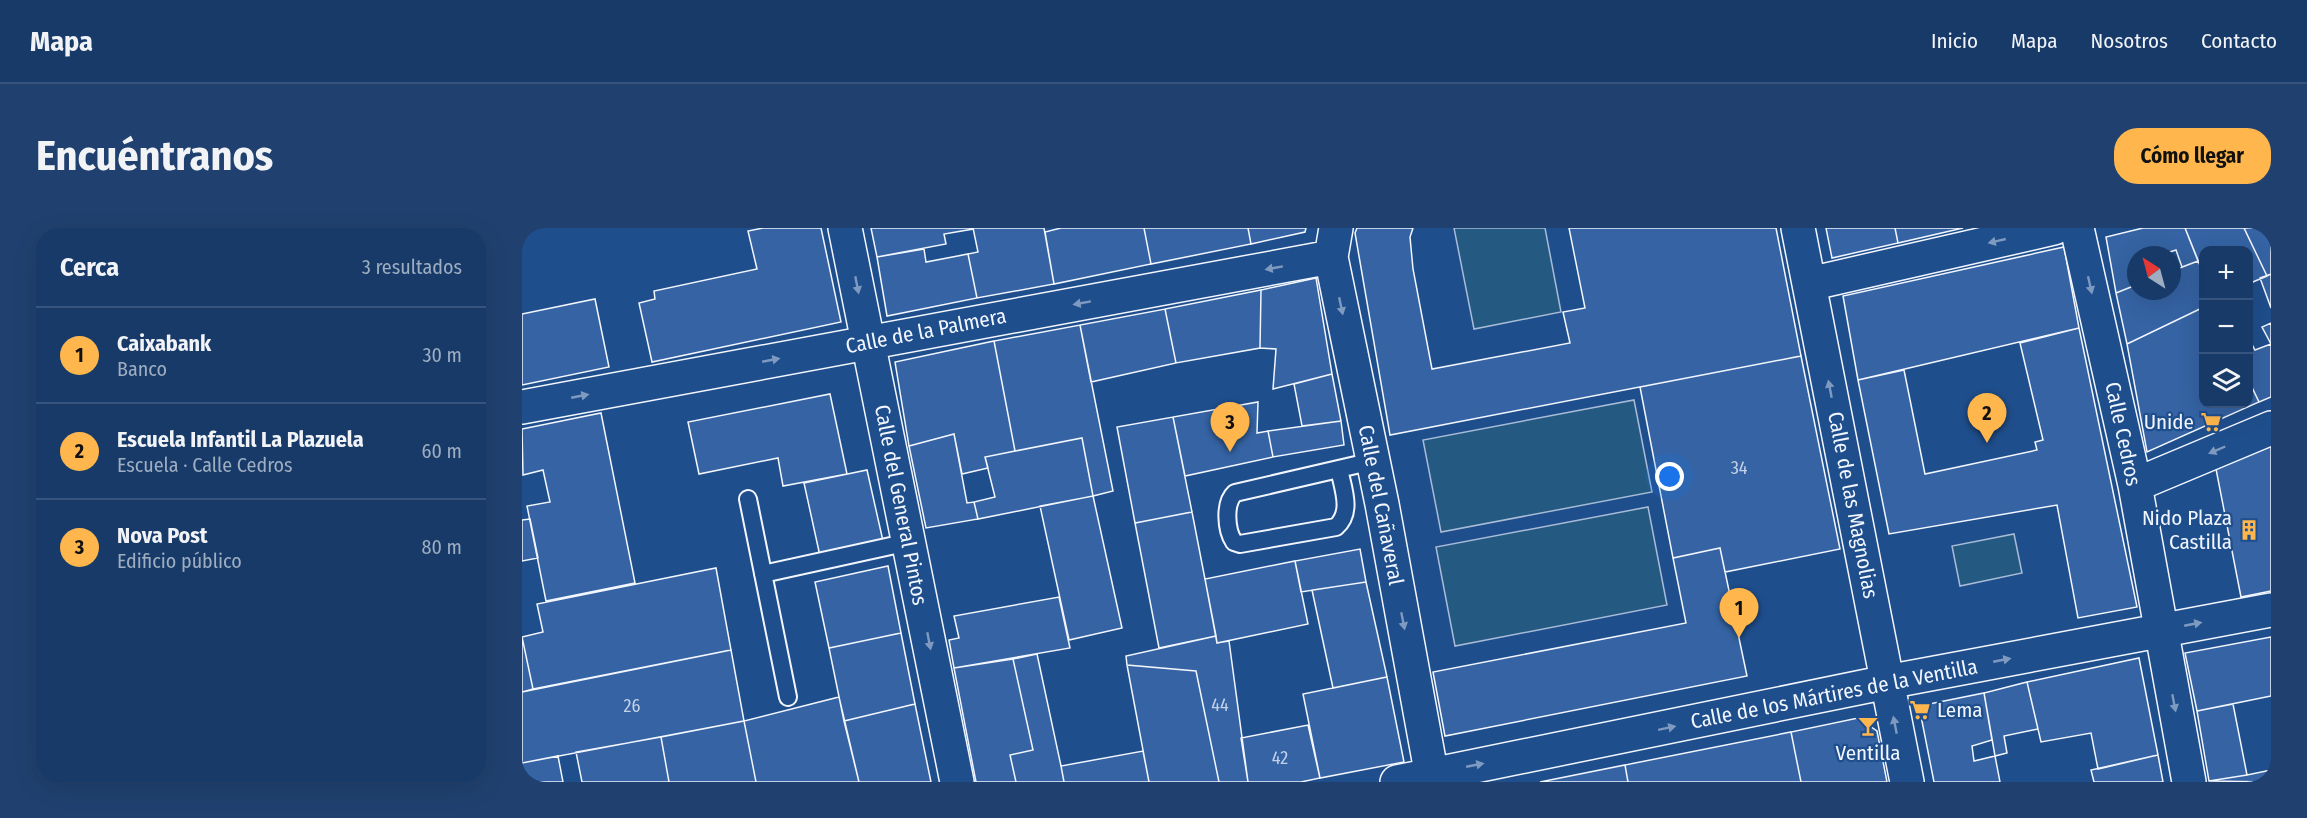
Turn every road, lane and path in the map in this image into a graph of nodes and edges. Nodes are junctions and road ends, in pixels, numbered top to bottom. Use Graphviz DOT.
graph roads {
  1 [pos="845,228"];
  2 [pos="1798,228"];
  3 [pos="2054,228"];
  4 [pos="2077,228"];
  5 [pos="1334,242"];
  6 [pos="1809,284"];
  7 [pos="868,342"];
  8 [pos="522,406"];
  9 [pos="2271,428"];
  10 [pos="1373,461"];
  11 [pos="1339,469"];
  12 [pos="2135,485"];
  13 [pos="748,499"];
  14 [pos="909,542"];
  15 [pos="763,574"];
  16 [pos="2271,609"];
  17 [pos="2160,630"];
  18 [pos="1887,682"];
  19 [pos="788,697"];
  20 [pos="1432,778"];
  21 [pos="957,782"];
  22 [pos="1397,782"];
  23 [pos="1907,782"];
  24 [pos="2189,782"];
  1 -- 7 [label="street, Calle del General Pintos, one-way"];
  2 -- 6 [label="street, Calle de las Magnolias"];
  3 -- 6 [label="street, one-way"];
  4 -- 12 [label="street, Calle Cedros, one-way"];
  5 -- 7 [label="street, Calle de la Palmera, one-way"];
  5 -- 10 [label="street, Calle del Cañaveral, one-way"];
  18 -- 6 [label="street, Calle de las Magnolias, one-way"];
  8 -- 7 [label="street, Calle de la Palmera, one-way"];
  7 -- 14 [label="street, Calle del General Pintos"];
  9 -- 12 [label="street, one-way"];
  10 -- 11 [label="lane"];
  10 -- 20 [label="street, Calle del Cañaveral, one-way"];
  11 -- 11 [label="lane"];
  12 -- 17 [label="street, Calle Cedros"];
  13 -- 15 [label="lane"];
  14 -- 15 [label="lane"];
  14 -- 21 [label="street, Calle del General Pintos, one-way"];
  15 -- 19 [label="lane"];
  17 -- 16 [label="street, Calle de los Mártires de la Ventilla, one-way"];
  18 -- 17 [label="street, Calle de los Mártires de la Ventilla, one-way"];
  17 -- 24 [label="street, Calle Cedros, one-way"];
  20 -- 18 [label="street, Calle de los Mártires de la Ventilla, one-way"];
  23 -- 18 [label="street, Calle de las Magnolias, one-way"];
  20 -- 22 [label="street, Calle de los Mártires de la Ventilla"];
}
